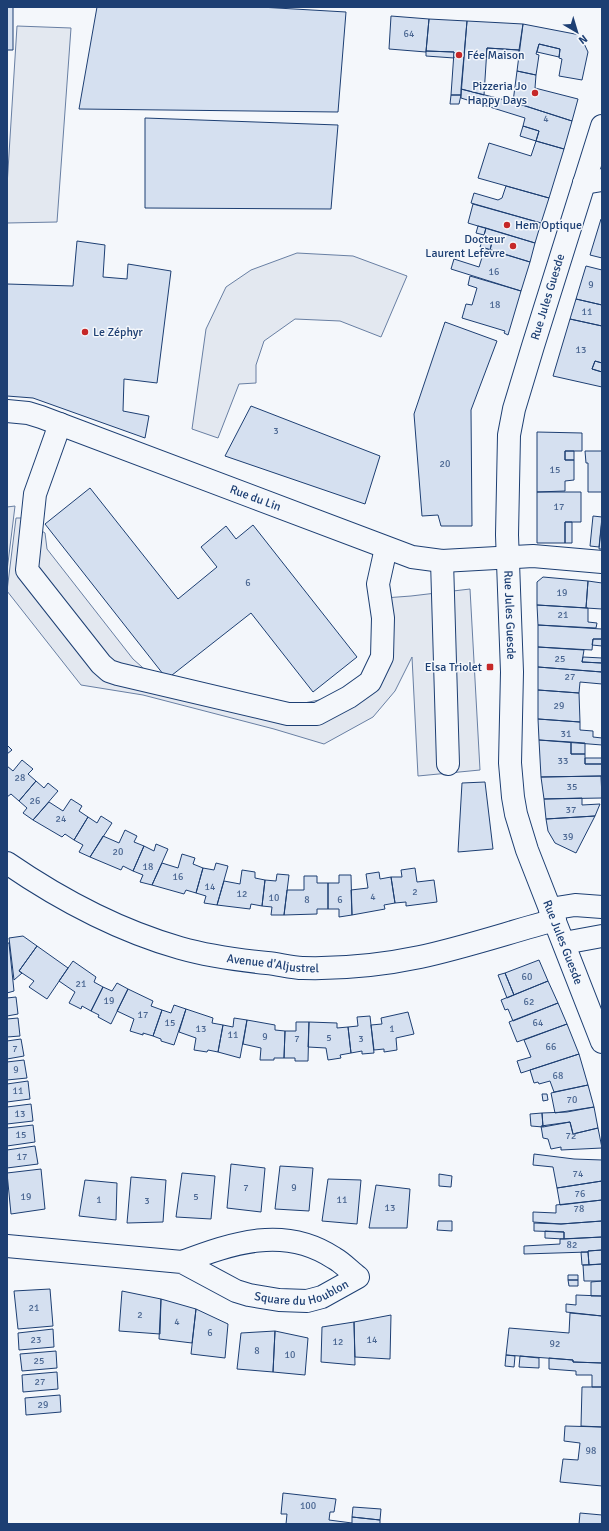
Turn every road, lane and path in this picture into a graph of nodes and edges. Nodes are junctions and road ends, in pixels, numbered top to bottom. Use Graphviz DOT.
graph roads {
  1 [pos="602,126"];
  2 [pos="593,181"];
  3 [pos="7,411"];
  4 [pos="60,424"];
  5 [pos="386,548"];
  6 [pos="508,556"];
  7 [pos="442,561"];
  8 [pos="602,562"];
  9 [pos="448,764"];
  10 [pos="7,863"];
  11 [pos="602,907"];
  12 [pos="553,915"];
  13 [pos="602,936"];
  14 [pos="564,943"];
  15 [pos="602,1042"];
  16 [pos="7,1246"];
  17 [pos="182,1262"];
  1 -- 2 [label="street, Rue Jules Guesde"];
  2 -- 6 [label="street, Rue Jules Guesde"];
  3 -- 4 [label="street, Rue du Lin"];
  4 -- 5 [label="street, Rue du Lin"];
  4 -- 5 [label="street"];
  5 -- 7 [label="street, Rue du Lin"];
  6 -- 7 [label="street, Rue du Lin"];
  6 -- 8 [label="street, Rue du Lin"];
  6 -- 12 [label="street, Rue Jules Guesde"];
  7 -- 9 [label="street"];
  10 -- 12 [label="street, Avenue d'Aljustrel"];
  11 -- 12 [label="street, Avenue d'Aljustrel"];
  12 -- 14 [label="street, Rue Jules Guesde"];
  13 -- 14 [label="street"];
  14 -- 15 [label="street, Rue Jules Guesde"];
  16 -- 17 [label="street, Square du Houblon"];
  17 -- 17 [label="street, Square du Houblon"];
}
